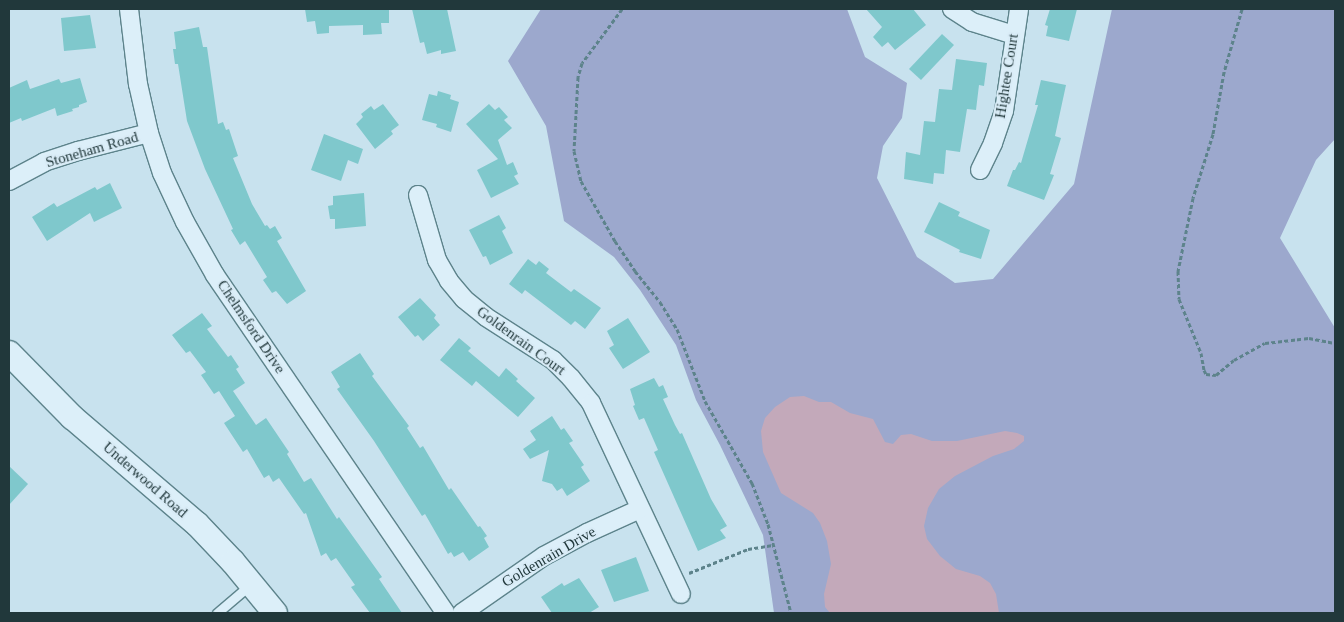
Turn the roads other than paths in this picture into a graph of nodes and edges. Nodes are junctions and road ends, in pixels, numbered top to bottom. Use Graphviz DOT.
graph roads {
  1 [pos="130,9"];
  2 [pos="952,9"];
  3 [pos="1019,9"];
  4 [pos="1014,34"];
  5 [pos="149,133"];
  6 [pos="980,170"];
  7 [pos="9,181"];
  8 [pos="418,194"];
  9 [pos="9,353"];
  10 [pos="640,509"];
  11 [pos="251,583"];
  12 [pos="681,594"];
  13 [pos="217,613"];
  14 [pos="275,613"];
  15 [pos="446,613"];
  16 [pos="462,613"];
  1 -- 5 [label="street, Chelmsford Drive"];
  2 -- 4 [label="street"];
  3 -- 4 [label="street, Hightee Court"];
  4 -- 6 [label="street, Hightee Court"];
  5 -- 7 [label="street, Stoneham Road"];
  5 -- 15 [label="street, Chelmsford Drive"];
  8 -- 10 [label="street, Goldenrain Court"];
  9 -- 11 [label="street, Underwood Road"];
  10 -- 12 [label="street, Goldenrain Court"];
  10 -- 16 [label="street, Goldenrain Drive"];
  11 -- 13 [label="lane"];
  11 -- 14 [label="street, Underwood Road"];
}
